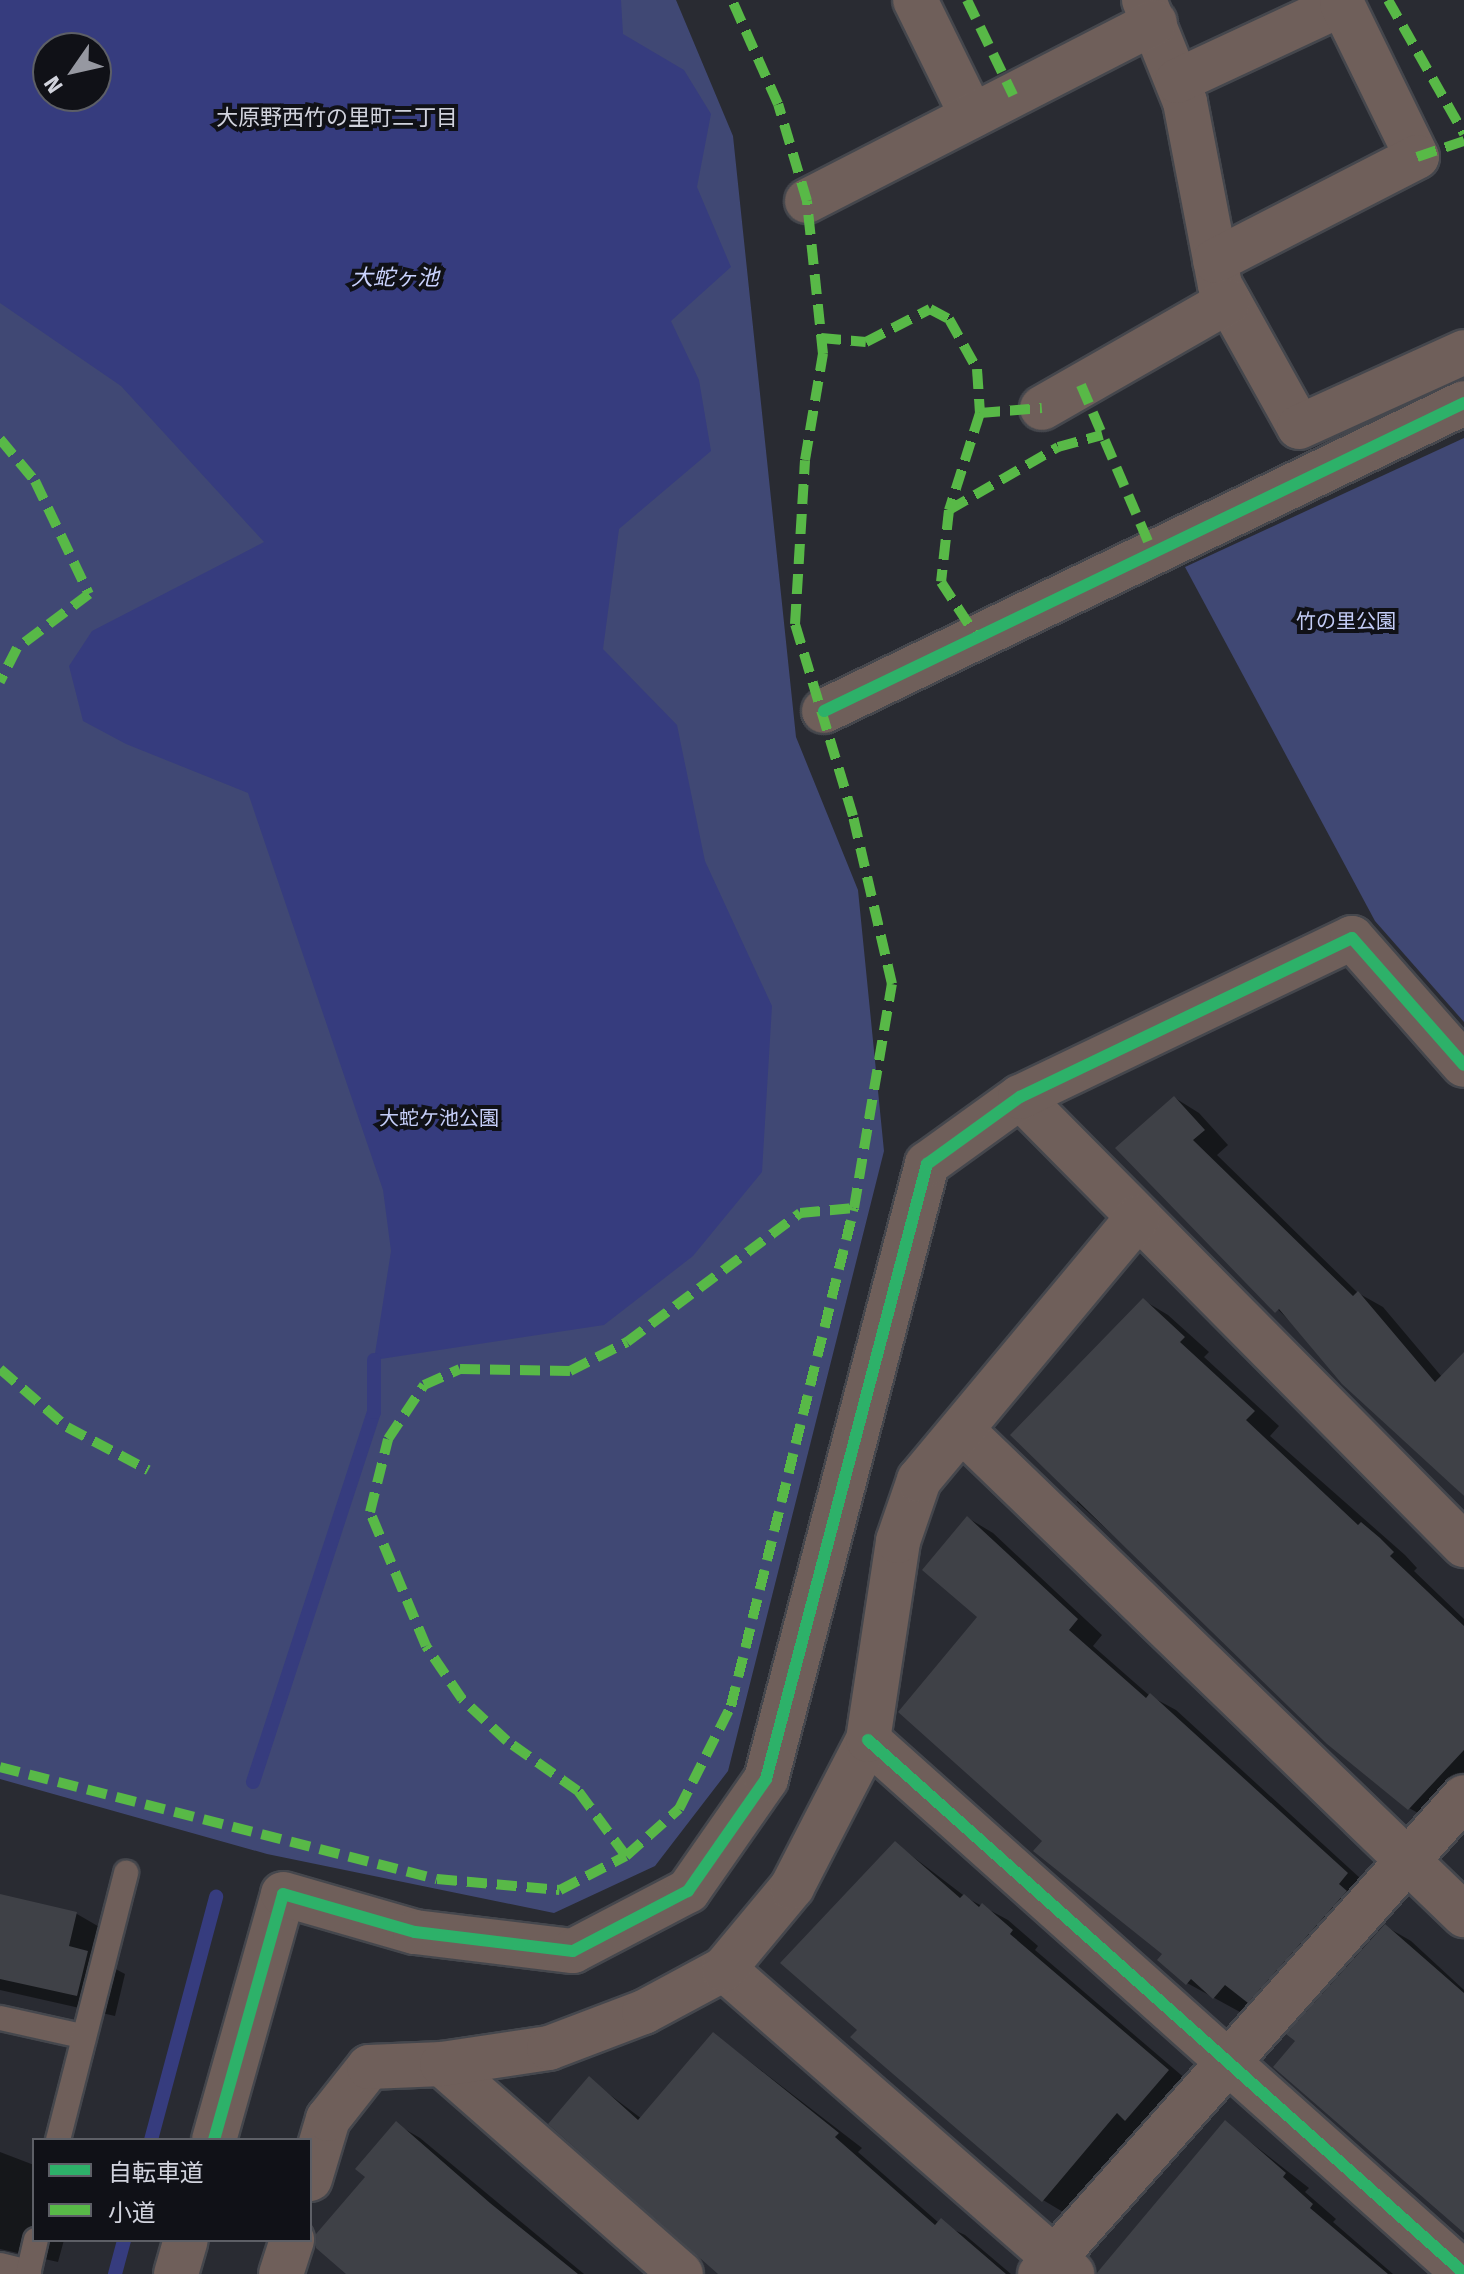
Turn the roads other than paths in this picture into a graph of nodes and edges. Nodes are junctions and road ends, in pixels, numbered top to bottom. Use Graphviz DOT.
graph roads {
  1 [pos="915,0"];
  2 [pos="1345,2"];
  3 [pos="1150,11"];
  4 [pos="1177,81"];
  5 [pos="972,116"];
  6 [pos="807,201"];
  7 [pos="1222,281"];
  8 [pos="1464,352"];
  9 [pos="1464,403"];
  10 [pos="1042,408"];
  11 [pos="824,711"];
  12 [pos="1464,1065"];
  13 [pos="1020,1097"];
  14 [pos="1138,1217"];
  15 [pos="963,1431"];
  16 [pos="1464,1545"];
  17 [pos="868,1740"];
  18 [pos="1464,1797"];
  19 [pos="1408,1860"];
  20 [pos="126,1873"];
  21 [pos="1464,1915"];
  22 [pos="724,1969"];
  23 [pos="0,2018"];
  24 [pos="81,2036"];
  25 [pos="1228,2062"];
  26 [pos="442,2064"];
  27 [pos="58,2138"];
  28 [pos="215,2138"];
  29 [pos="312,2172"];
  30 [pos="36,2242"];
  31 [pos="185,2242"];
  32 [pos="291,2242"];
  33 [pos="0,2265"];
  34 [pos="1056,2269"];
  35 [pos="28,2273"];
  36 [pos="1464,2273"];
  37 [pos="176,2274"];
  38 [pos="281,2274"];
  39 [pos="681,2274"];
  1 -- 5 [label="street"];
  2 -- 4 [label="street"];
  2 -- 7 [label="street"];
  3 -- 4 [label="street"];
  3 -- 5 [label="street"];
  4 -- 7 [label="street"];
  5 -- 6 [label="street"];
  7 -- 8 [label="street"];
  7 -- 10 [label="street"];
  9 -- 11 [label="street"];
  12 -- 13 [label="street"];
  13 -- 14 [label="street"];
  13 -- 28 [label="street"];
  14 -- 15 [label="street"];
  14 -- 16 [label="street"];
  15 -- 17 [label="street"];
  15 -- 19 [label="street"];
  17 -- 22 [label="street"];
  17 -- 25 [label="street"];
  18 -- 19 [label="street"];
  19 -- 21 [label="street"];
  19 -- 25 [label="street"];
  20 -- 24 [label="lane"];
  22 -- 26 [label="street"];
  22 -- 34 [label="street"];
  23 -- 24 [label="lane"];
  24 -- 27 [label="lane"];
  25 -- 34 [label="street"];
  25 -- 36 [label="street"];
  26 -- 29 [label="street"];
  26 -- 39 [label="street"];
  30 -- 35 [label="lane"];
  31 -- 37 [label="street"];
  32 -- 38 [label="street"];
  33 -- 35 [label="lane"];
}
